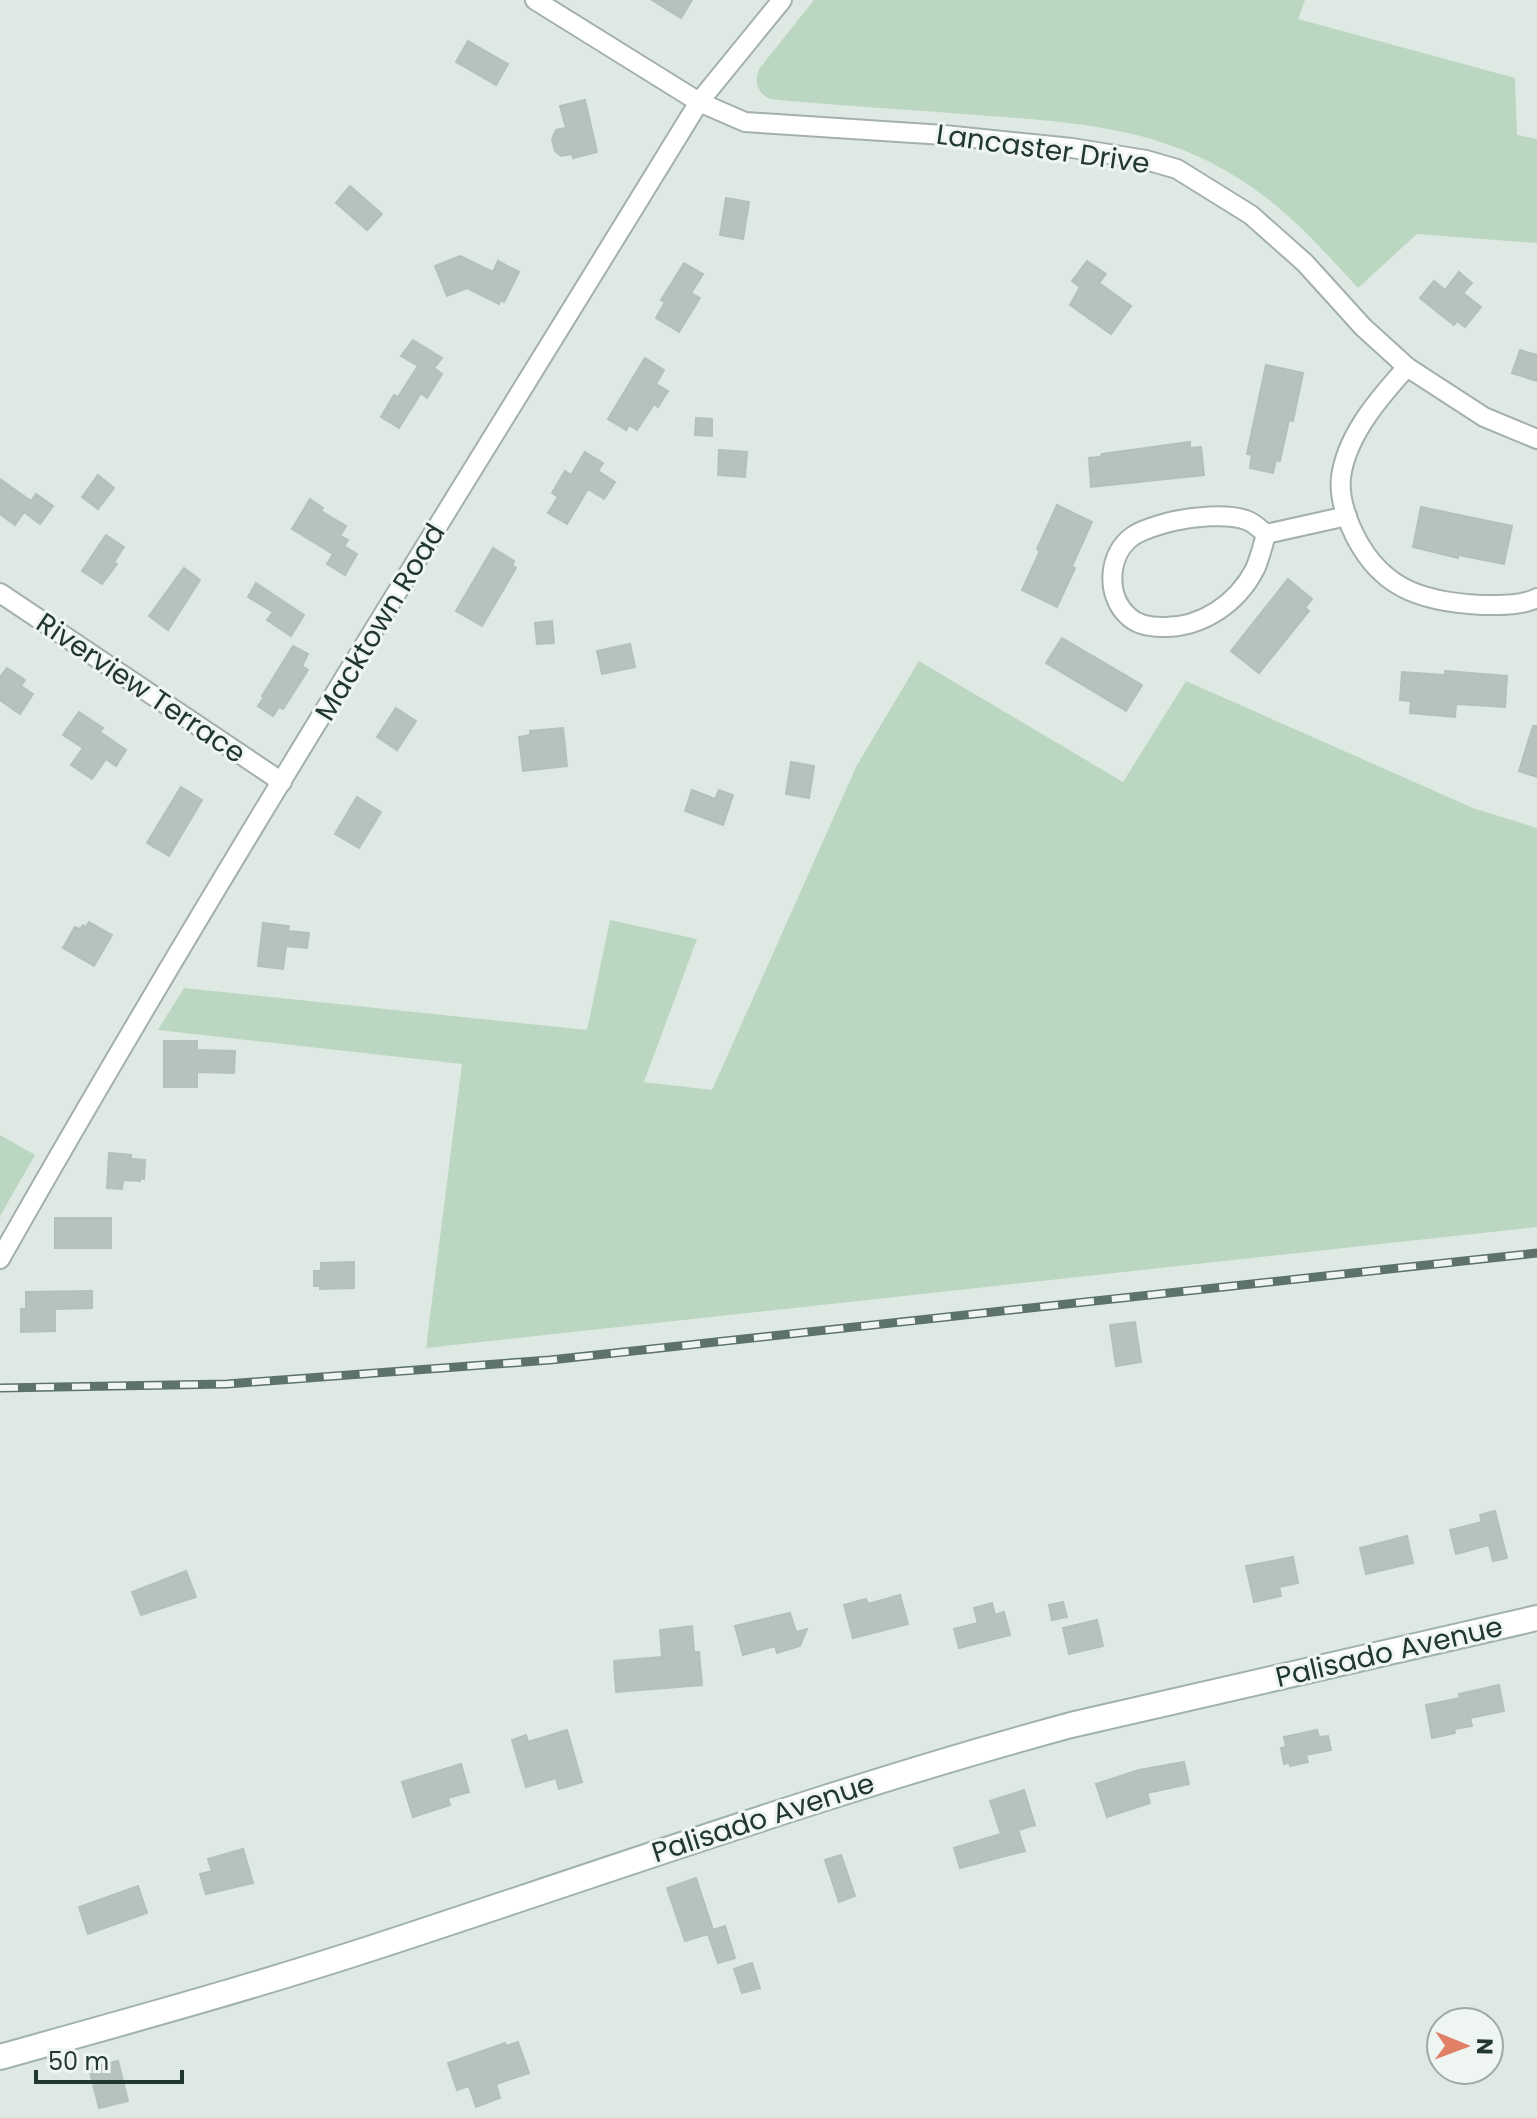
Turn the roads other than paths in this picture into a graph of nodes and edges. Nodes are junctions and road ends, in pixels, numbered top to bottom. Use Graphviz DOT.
graph roads {
  1 [pos="535,0"];
  2 [pos="782,0"];
  3 [pos="699,102"];
  4 [pos="1407,367"];
  5 [pos="1537,439"];
  6 [pos="1347,516"];
  7 [pos="1266,534"];
  8 [pos="0,593"];
  9 [pos="1534,600"];
  10 [pos="1537,620"];
  11 [pos="282,782"];
  12 [pos="0,1259"];
  13 [pos="1537,1618"];
  14 [pos="0,2057"];
  1 -- 3 [label="street, Lancaster Drive"];
  2 -- 3 [label="street, Macktown Road"];
  3 -- 4 [label="street, Lancaster Drive"];
  3 -- 11 [label="street, Macktown Road"];
  4 -- 5 [label="street, Lancaster Drive"];
  4 -- 6 [label="street"];
  6 -- 7 [label="street"];
  6 -- 9 [label="street"];
  7 -- 7 [label="street"];
  8 -- 11 [label="street, Riverview Terrace"];
  9 -- 10 [label="street"];
  11 -- 12 [label="street, Macktown Road"];
  13 -- 14 [label="main road, Palisado Avenue"];
}
